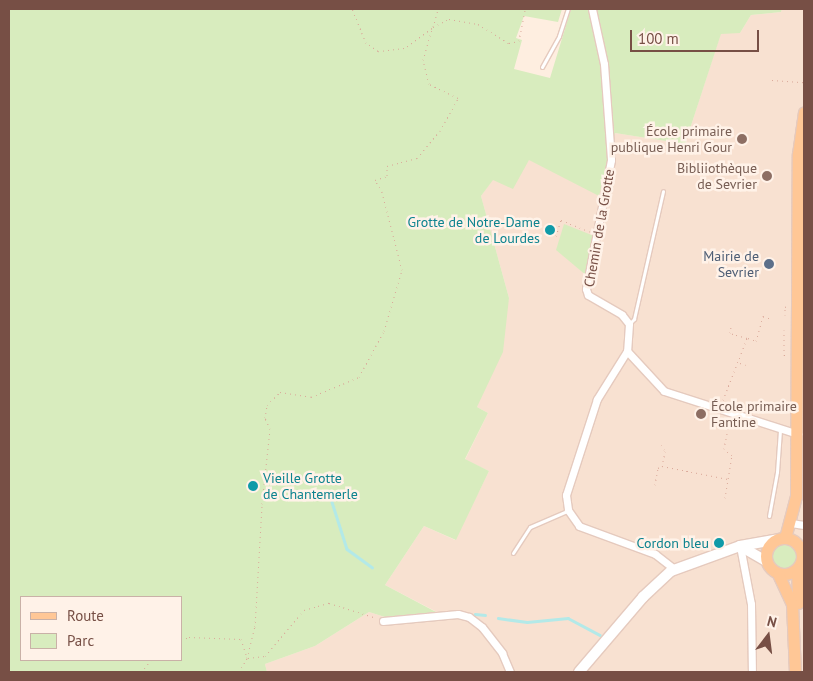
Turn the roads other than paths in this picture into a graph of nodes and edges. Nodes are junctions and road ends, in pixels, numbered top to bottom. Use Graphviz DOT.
graph roads {
  1 [pos="568,9"];
  2 [pos="592,9"];
  3 [pos="542,66"];
  4 [pos="804,112"];
  5 [pos="663,191"];
  6 [pos="629,324"];
  7 [pos="627,351"];
  8 [pos="801,400"];
  9 [pos="780,429"];
  10 [pos="798,434"];
  11 [pos="568,510"];
  12 [pos="769,516"];
  13 [pos="791,524"];
  14 [pos="804,525"];
  15 [pos="780,539"];
  16 [pos="740,546"];
  17 [pos="512,553"];
  18 [pos="766,561"];
  19 [pos="797,568"];
  20 [pos="674,569"];
  21 [pos="778,574"];
  22 [pos="383,620"];
  23 [pos="795,668"];
  24 [pos="510,672"];
  25 [pos="579,672"];
  26 [pos="752,672"];
  1 -- 3 [label="lane"];
  2 -- 6 [label="street, Chemin de la Grotte"];
  4 -- 8 [label="main road"];
  5 -- 6 [label="lane"];
  6 -- 7 [label="street"];
  7 -- 9 [label="street"];
  7 -- 11 [label="street"];
  8 -- 10 [label="main road"];
  9 -- 10 [label="street"];
  9 -- 12 [label="lane"];
  10 -- 13 [label="main road"];
  11 -- 17 [label="lane"];
  11 -- 20 [label="street"];
  13 -- 14 [label="street"];
  13 -- 15 [label="main road"];
  15 -- 16 [label="main road"];
  15 -- 18 [label="main road"];
  15 -- 19 [label="main road"];
  16 -- 18 [label="main road"];
  16 -- 20 [label="main road"];
  16 -- 26 [label="street"];
  18 -- 21 [label="main road"];
  19 -- 21 [label="main road"];
  19 -- 23 [label="main road"];
  20 -- 25 [label="main road"];
  21 -- 23 [label="main road"];
  22 -- 24 [label="street"];
}
